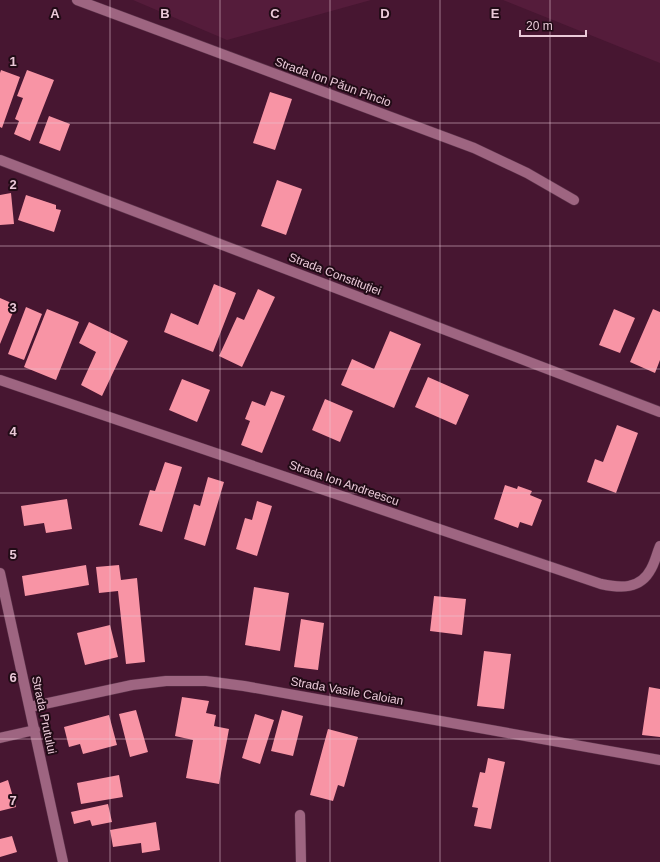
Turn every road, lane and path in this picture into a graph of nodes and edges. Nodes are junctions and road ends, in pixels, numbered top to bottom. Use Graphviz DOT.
graph roads {
  1 [pos="77,0"];
  2 [pos="0,160"];
  3 [pos="574,200"];
  4 [pos="0,380"];
  5 [pos="660,412"];
  6 [pos="660,546"];
  7 [pos="0,573"];
  8 [pos="30,707"];
  9 [pos="34,730"];
  10 [pos="0,738"];
  11 [pos="660,760"];
  12 [pos="300,815"];
  13 [pos="63,862"];
  14 [pos="301,862"];
  1 -- 3 [label="street, Strada Ion Păun Pincio"];
  2 -- 5 [label="street, Strada Constituției"];
  4 -- 6 [label="street, Strada Ion Andreescu"];
  7 -- 8 [label="street, Strada Prutului"];
  8 -- 9 [label="street, Strada Prutului"];
  8 -- 11 [label="street, Strada Vasile Caloian"];
  9 -- 10 [label="street"];
  9 -- 13 [label="street, Strada Prutului"];
  12 -- 14 [label="street"];
}
